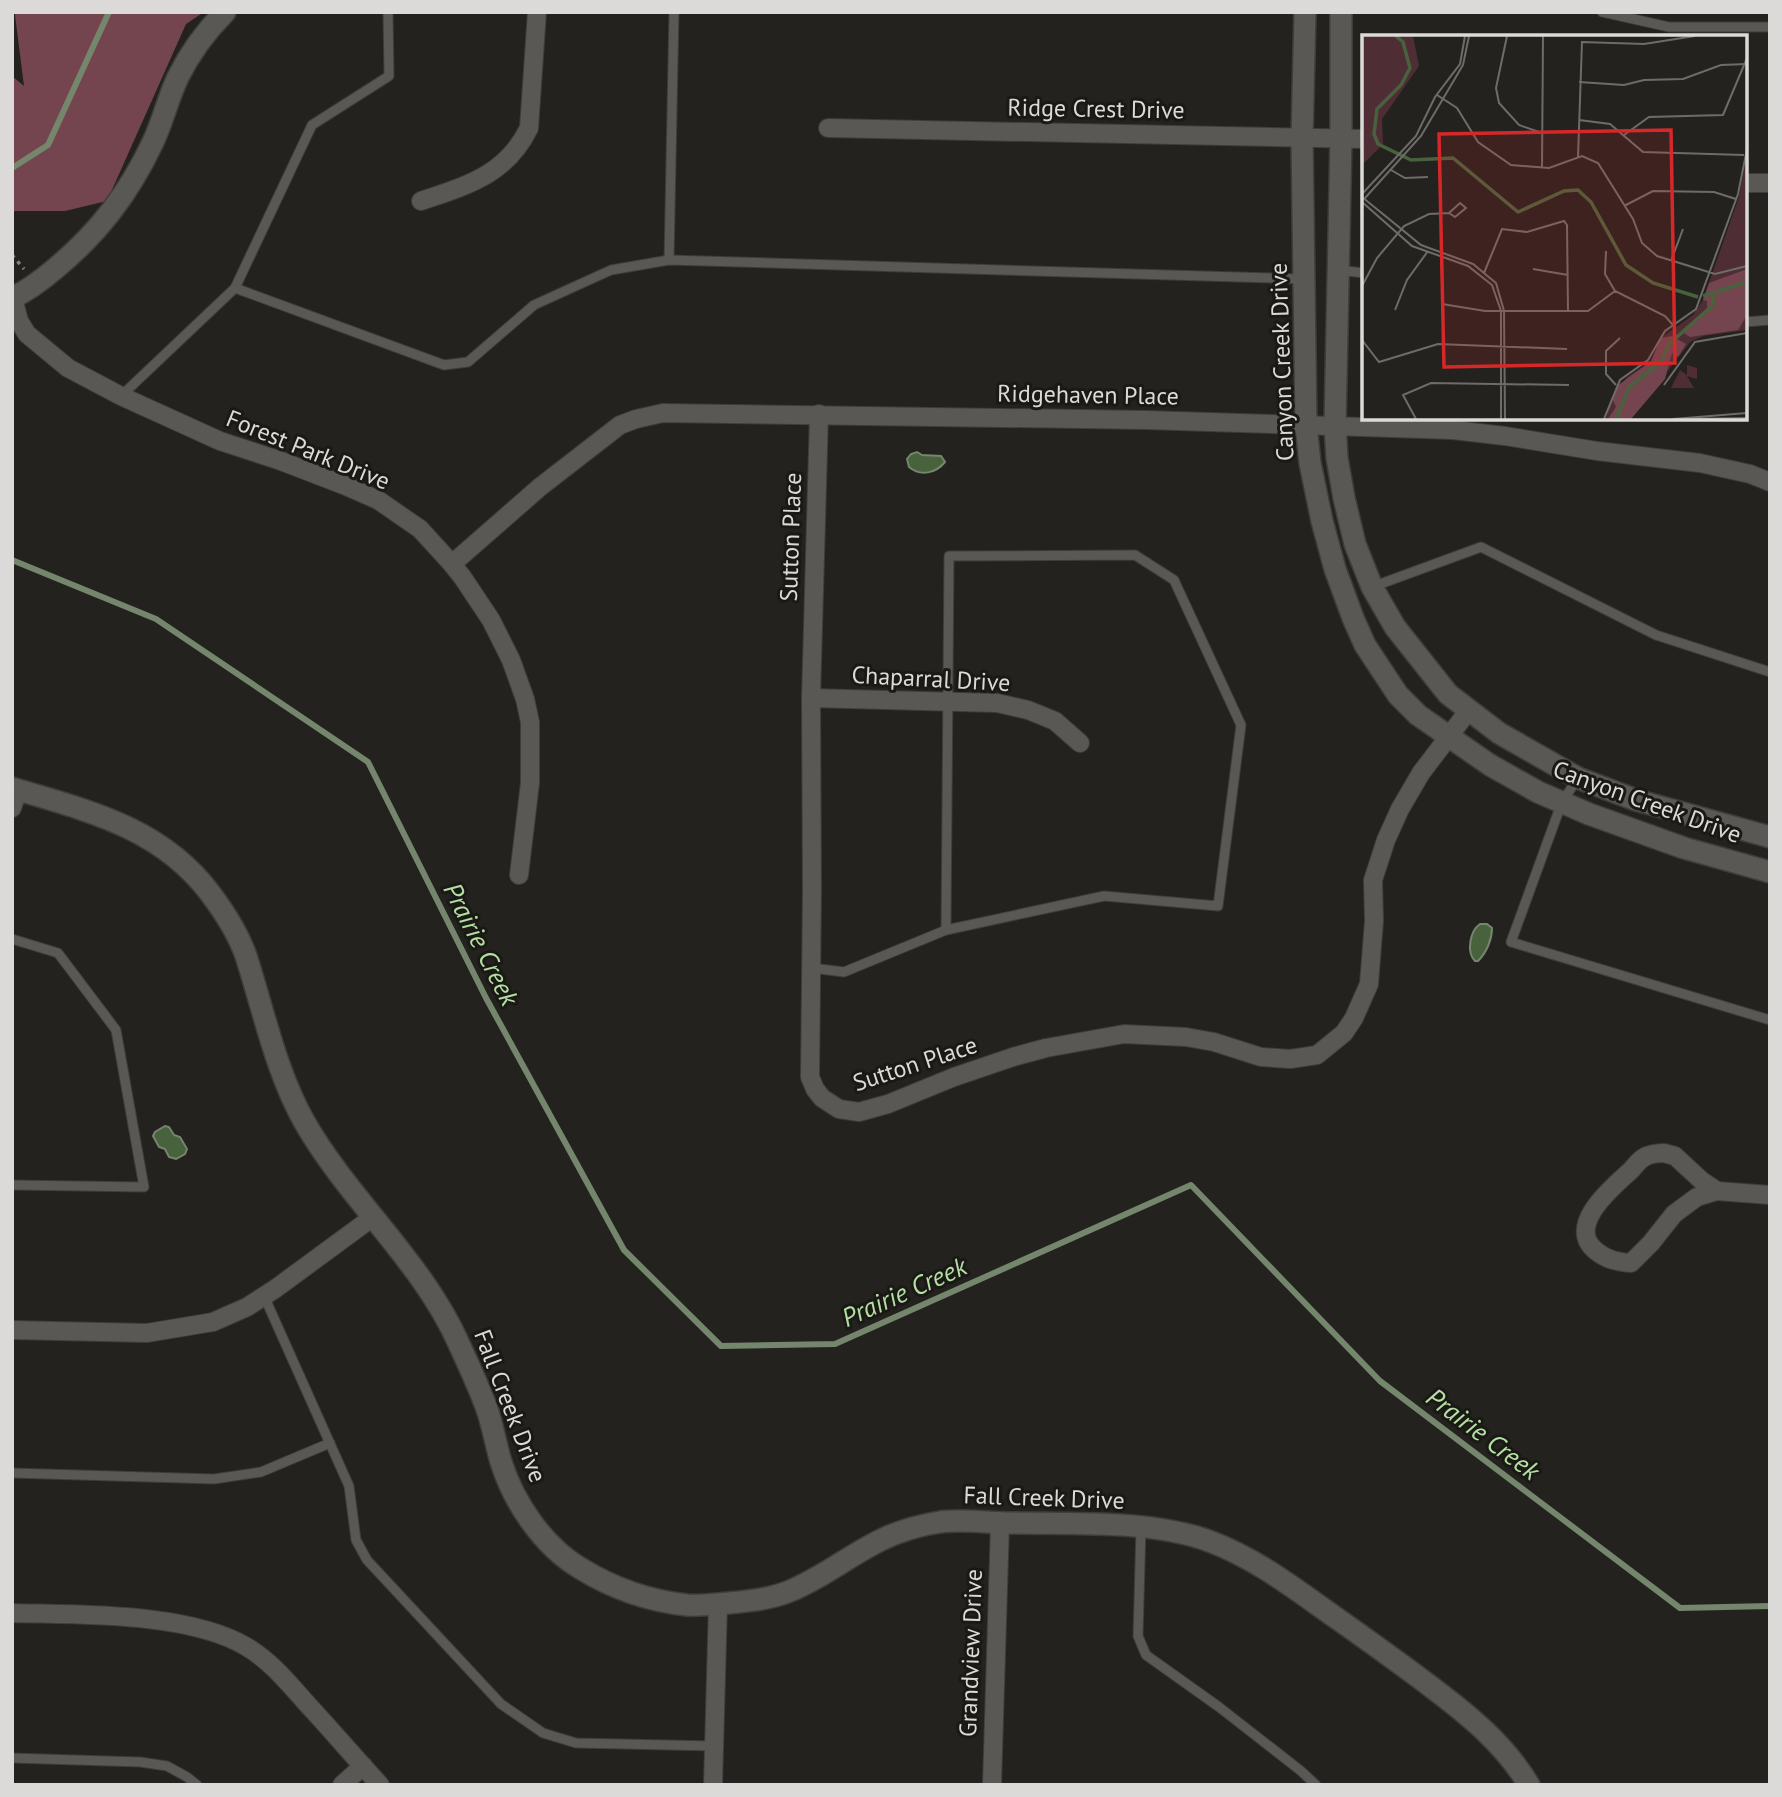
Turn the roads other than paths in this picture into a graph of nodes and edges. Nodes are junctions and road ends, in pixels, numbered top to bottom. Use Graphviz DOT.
graph roads {
  1 [pos="225,12"];
  2 [pos="388,12"];
  3 [pos="537,12"];
  4 [pos="674,12"];
  5 [pos="1305,12"];
  6 [pos="1341,12"];
  7 [pos="1602,12"];
  8 [pos="1770,27"];
  9 [pos="828,128"];
  10 [pos="1302,138"];
  11 [pos="1342,138"];
  12 [pos="1362,139"];
  13 [pos="1747,183"];
  14 [pos="1770,183"];
  15 [pos="421,201"];
  16 [pos="668,261"];
  17 [pos="1338,270"];
  18 [pos="1362,273"];
  19 [pos="1304,279"];
  20 [pos="235,288"];
  21 [pos="12,298"];
  22 [pos="1770,320"];
  23 [pos="1747,322"];
  24 [pos="121,396"];
  25 [pos="819,414"];
  26 [pos="1306,425"];
  27 [pos="1335,426"];
  28 [pos="1770,482"];
  29 [pos="452,564"];
  30 [pos="1372,587"];
  31 [pos="1770,671"];
  32 [pos="811,698"];
  33 [pos="949,702"];
  34 [pos="1469,710"];
  35 [pos="1448,738"];
  36 [pos="1080,743"];
  37 [pos="1577,778"];
  38 [pos="14,795"];
  39 [pos="1562,802"];
  40 [pos="1770,837"];
  41 [pos="1770,872"];
  42 [pos="519,875"];
  43 [pos="946,930"];
  44 [pos="12,939"];
  45 [pos="812,968"];
  46 [pos="1770,1020"];
  47 [pos="12,1185"];
  48 [pos="1717,1191"];
  49 [pos="1770,1195"];
  50 [pos="373,1217"];
  51 [pos="264,1296"];
  52 [pos="12,1330"];
  53 [pos="330,1443"];
  54 [pos="12,1473"];
  55 [pos="1000,1523"];
  56 [pos="1141,1527"];
  57 [pos="718,1603"];
  58 [pos="12,1613"];
  59 [pos="714,1746"];
  60 [pos="12,1758"];
  61 [pos="363,1766"];
  62 [pos="197,1785"];
  63 [pos="342,1785"];
  64 [pos="380,1785"];
  65 [pos="713,1785"];
  66 [pos="992,1785"];
  67 [pos="1316,1785"];
  68 [pos="1529,1785"];
  1 -- 21 [label="street"];
  2 -- 20 [label="lane"];
  3 -- 15 [label="street"];
  4 -- 16 [label="lane"];
  5 -- 10 [label="street, Canyon Creek Drive"];
  6 -- 11 [label="street, Canyon Creek Drive"];
  7 -- 8 [label="lane"];
  9 -- 10 [label="street, Ridge Crest Drive"];
  10 -- 11 [label="street, Ridge Crest Drive"];
  10 -- 19 [label="street, Canyon Creek Drive"];
  11 -- 12 [label="street, Ridge Crest Drive"];
  11 -- 17 [label="street, Canyon Creek Drive"];
  13 -- 14 [label="street"];
  16 -- 19 [label="lane"];
  16 -- 20 [label="lane"];
  17 -- 18 [label="lane"];
  17 -- 27 [label="street, Canyon Creek Drive"];
  19 -- 26 [label="street, Canyon Creek Drive"];
  20 -- 24 [label="lane"];
  21 -- 24 [label="street, Forest Park Drive"];
  22 -- 23 [label="lane"];
  24 -- 29 [label="street, Forest Park Drive"];
  25 -- 26 [label="street, Ridgehaven Place"];
  25 -- 29 [label="street, Ridgehaven Place"];
  25 -- 32 [label="street, Sutton Place"];
  26 -- 27 [label="street, Ridgehaven Place"];
  26 -- 35 [label="street, Canyon Creek Drive"];
  27 -- 28 [label="street, Ridgehaven Place"];
  27 -- 30 [label="street, Canyon Creek Drive"];
  29 -- 42 [label="street, Forest Park Drive"];
  30 -- 31 [label="lane"];
  30 -- 34 [label="street, Canyon Creek Drive"];
  32 -- 33 [label="street, Chaparral Drive"];
  32 -- 45 [label="street, Sutton Place"];
  33 -- 36 [label="street, Chaparral Drive"];
  33 -- 43 [label="lane"];
  33 -- 43 [label="lane"];
  34 -- 35 [label="street, Sutton Place"];
  34 -- 37 [label="street, Canyon Creek Drive"];
  35 -- 39 [label="street, Canyon Creek Drive"];
  35 -- 45 [label="street, Sutton Place"];
  37 -- 39 [label="lane"];
  37 -- 40 [label="street, Canyon Creek Drive"];
  38 -- 50 [label="street, Fall Creek Drive"];
  39 -- 41 [label="street, Canyon Creek Drive"];
  39 -- 46 [label="lane"];
  43 -- 45 [label="lane"];
  44 -- 47 [label="lane"];
  48 -- 48 [label="street"];
  48 -- 49 [label="street"];
  50 -- 51 [label="street"];
  50 -- 57 [label="street, Fall Creek Drive"];
  51 -- 52 [label="street"];
  51 -- 53 [label="lane"];
  53 -- 54 [label="lane"];
  53 -- 59 [label="lane"];
  55 -- 56 [label="street, Fall Creek Drive"];
  55 -- 57 [label="street, Fall Creek Drive"];
  55 -- 66 [label="street, Grandview Drive"];
  56 -- 67 [label="lane"];
  56 -- 68 [label="street, Fall Creek Drive"];
  57 -- 59 [label="street"];
  58 -- 61 [label="street"];
  59 -- 65 [label="street"];
  60 -- 62 [label="lane"];
  61 -- 63 [label="street"];
  61 -- 64 [label="street"];
}
